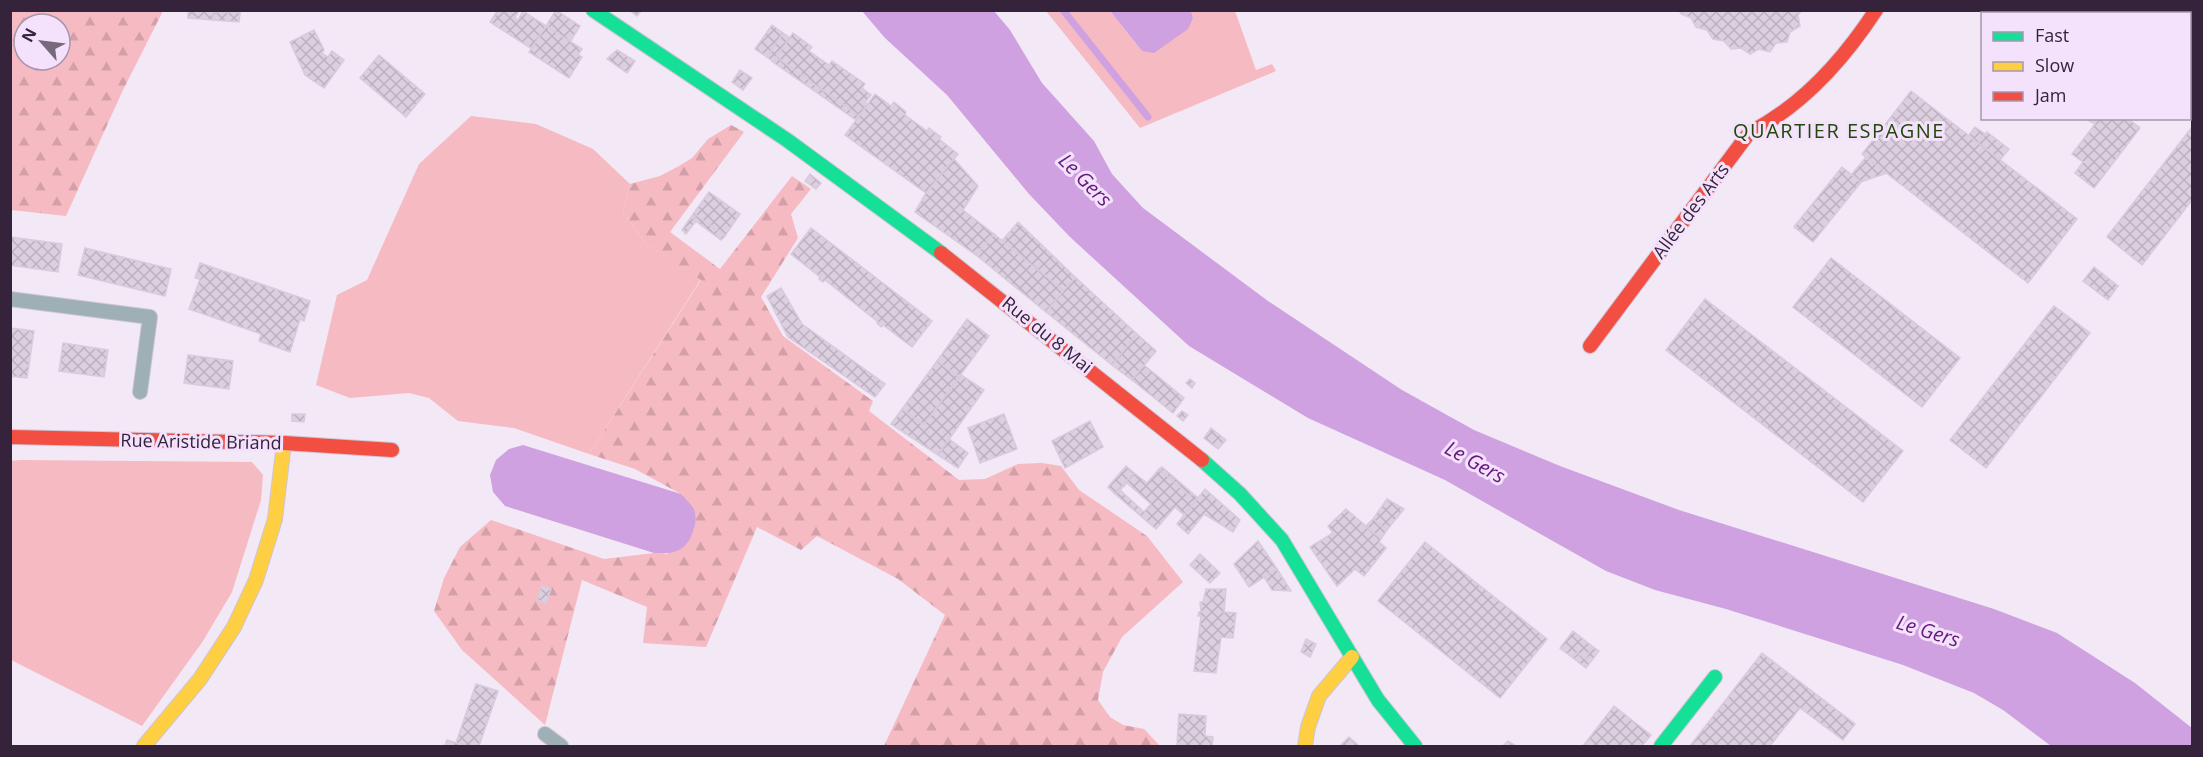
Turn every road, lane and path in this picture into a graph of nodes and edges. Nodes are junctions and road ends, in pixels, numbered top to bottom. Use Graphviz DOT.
graph roads {
  1 [pos="593,10"];
  2 [pos="1870,14"];
  3 [pos="10,299"];
  4 [pos="1590,346"];
  5 [pos="140,392"];
  6 [pos="10,437"];
  7 [pos="284,443"];
  8 [pos="392,450"];
  9 [pos="1352,657"];
  10 [pos="1715,677"];
  11 [pos="545,734"];
  12 [pos="144,747"];
  13 [pos="561,747"];
  14 [pos="1305,747"];
  15 [pos="1415,747"];
  16 [pos="1661,747"];
  1 -- 9 [label="street, Rue du 8 Mai"];
  2 -- 4 [label="street, Allée des Arts"];
  3 -- 5 [label="lane"];
  6 -- 7 [label="street, Rue Aristide Briand"];
  7 -- 8 [label="street, Rue Aristide Briand"];
  7 -- 12 [label="street"];
  9 -- 14 [label="street"];
  9 -- 15 [label="street, Rue du 8 Mai"];
  10 -- 16 [label="street"];
  11 -- 13 [label="lane"];
}
